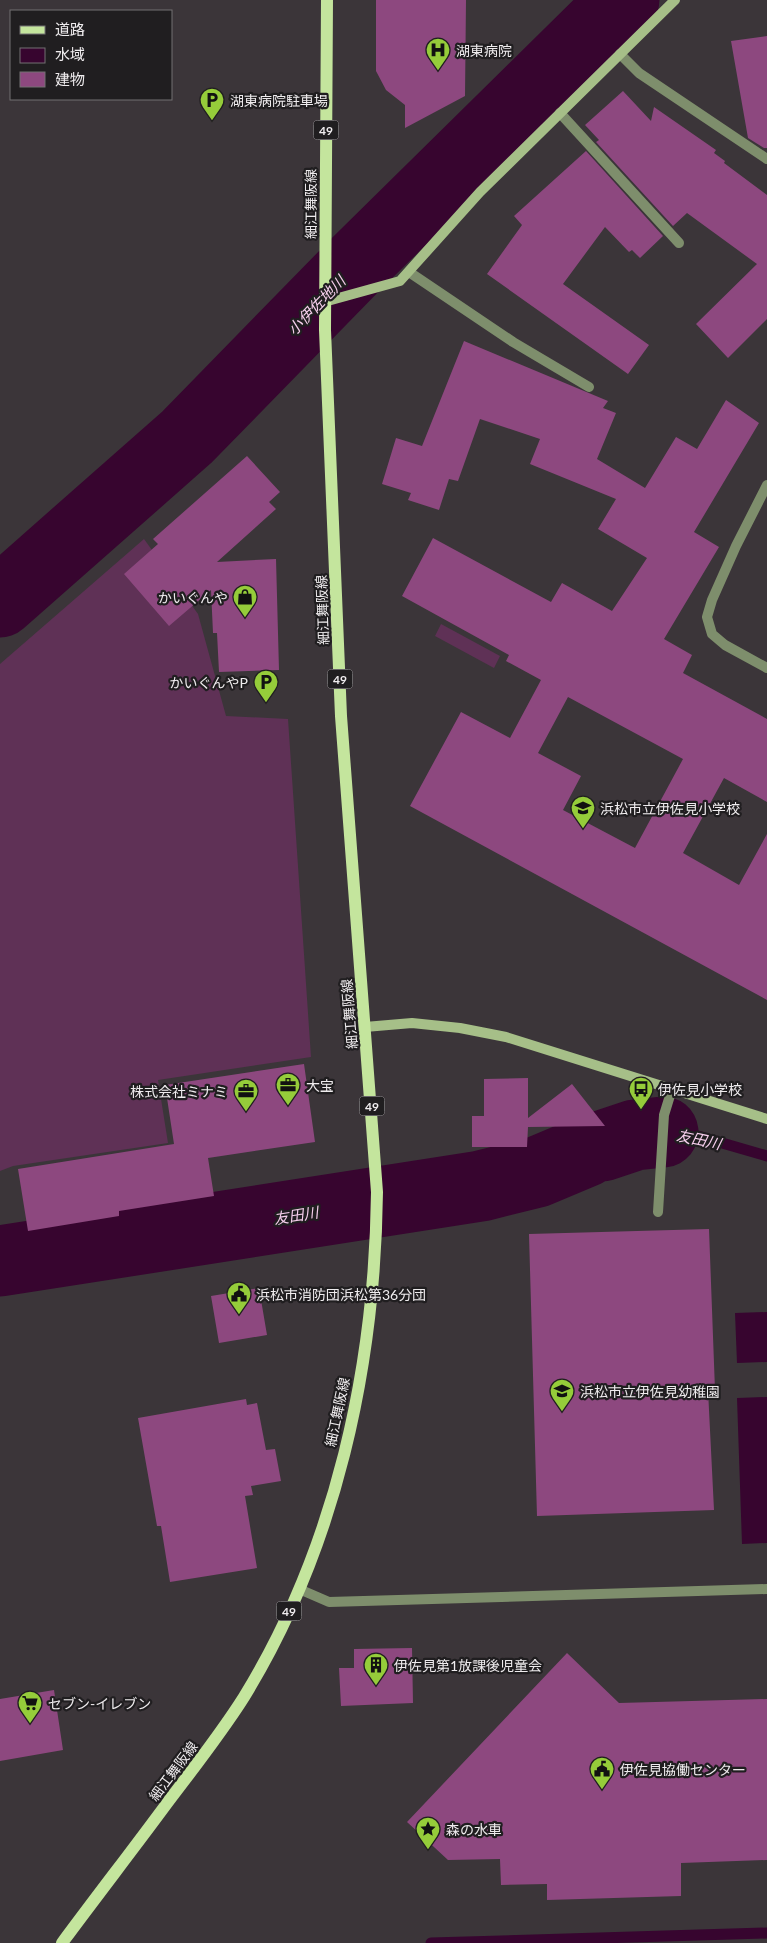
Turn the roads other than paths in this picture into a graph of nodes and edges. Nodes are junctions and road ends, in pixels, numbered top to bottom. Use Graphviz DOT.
graph roads {
  1 [pos="327,0"];
  2 [pos="675,0"];
  3 [pos="620,54"];
  4 [pos="560,113"];
  5 [pos="767,159"];
  6 [pos="678,243"];
  7 [pos="409,272"];
  8 [pos="324,302"];
  9 [pos="589,387"];
  10 [pos="767,485"];
  11 [pos="767,668"];
  12 [pos="365,1027"];
  13 [pos="672,1089"];
  14 [pos="767,1119"];
  15 [pos="658,1212"];
  16 [pos="299,1589"];
  17 [pos="767,1589"];
  18 [pos="62,1943"];
  1 -- 8 [label="main road, 細江舞阪線 / 49"];
  2 -- 3 [label="street"];
  3 -- 4 [label="street"];
  3 -- 5 [label="street"];
  4 -- 6 [label="street"];
  4 -- 7 [label="street"];
  7 -- 8 [label="street"];
  7 -- 9 [label="street"];
  8 -- 12 [label="main road, 細江舞阪線 / 49"];
  10 -- 11 [label="street"];
  12 -- 13 [label="street"];
  12 -- 16 [label="main road, 細江舞阪線 / 49"];
  13 -- 14 [label="street"];
  13 -- 15 [label="street"];
  16 -- 17 [label="street"];
  16 -- 18 [label="main road, 細江舞阪線 / 49"];
}
